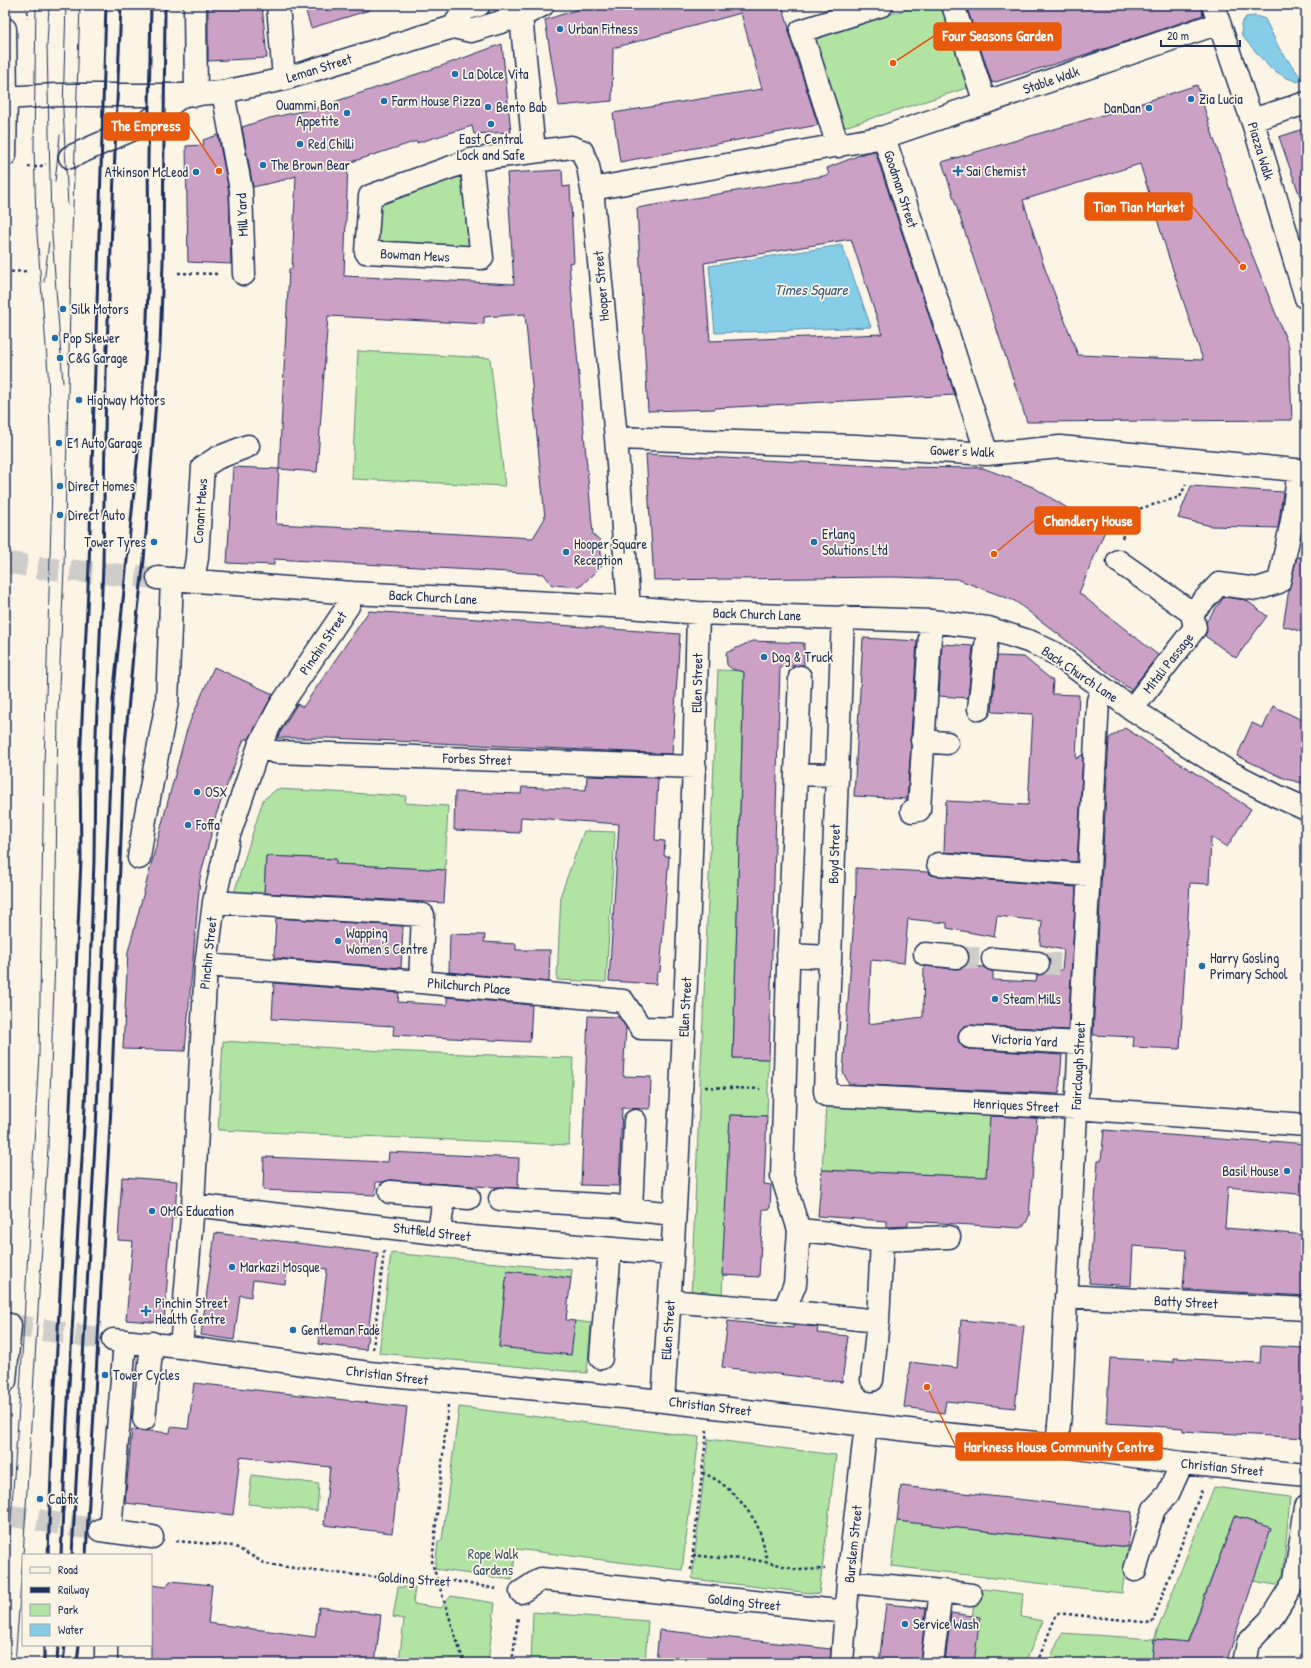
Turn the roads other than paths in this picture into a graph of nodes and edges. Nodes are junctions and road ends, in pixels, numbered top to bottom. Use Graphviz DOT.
graph roads {
  1 [pos="196,5"];
  2 [pos="278,5"];
  3 [pos="479,5"];
  4 [pos="543,5"];
  5 [pos="882,5"];
  6 [pos="953,5"];
  7 [pos="1216,14"];
  8 [pos="521,16"];
  9 [pos="453,27"];
  10 [pos="5,29"];
  11 [pos="284,79"];
  12 [pos="223,92"];
  13 [pos="189,95"];
  14 [pos="6,98"];
  15 [pos="985,103"];
  16 [pos="1306,103"];
  17 [pos="1252,120"];
  18 [pos="884,137"];
  19 [pos="534,144"];
  20 [pos="838,146"];
  21 [pos="464,154"];
  22 [pos="5,155"];
  23 [pos="70,157"];
  24 [pos="592,190"];
  25 [pos="244,274"];
  26 [pos="1306,298"];
  27 [pos="616,438"];
  28 [pos="248,446"];
  29 [pos="987,454"];
  30 [pos="1302,470"];
  31 [pos="1118,561"];
  32 [pos="175,579"];
  33 [pos="353,593"];
  34 [pos="629,607"];
  35 [pos="698,613"];
  36 [pos="1192,613"];
  37 [pos="843,617"];
  38 [pos="931,621"];
  39 [pos="988,628"];
  40 [pos="800,677"];
  41 [pos="1102,687"];
  42 [pos="1132,708"];
  43 [pos="979,709"];
  44 [pos="922,741"];
  45 [pos="947,743"];
  46 [pos="260,746"];
  47 [pos="695,767"];
  48 [pos="796,774"];
  49 [pos="837,775"];
  50 [pos="1306,809"];
  51 [pos="912,811"];
  52 [pos="139,858"];
  53 [pos="938,864"];
  54 [pos="1088,875"];
  55 [pos="214,902"];
  56 [pos="925,954"];
  57 [pos="788,955"];
  58 [pos="830,956"];
  59 [pos="957,957"];
  60 [pos="993,959"];
  61 [pos="1038,963"];
  62 [pos="206,965"];
  63 [pos="420,982"];
  64 [pos="684,1029"];
  65 [pos="970,1037"];
  66 [pos="1078,1043"];
  67 [pos="825,1091"];
  68 [pos="1076,1108"];
  69 [pos="635,1121"];
  70 [pos="1306,1125"];
  71 [pos="390,1192"];
  72 [pos="444,1196"];
  73 [pos="469,1198"];
  74 [pos="500,1199"];
  75 [pos="193,1205"];
  76 [pos="631,1209"];
  77 [pos="674,1214"];
  78 [pos="799,1230"];
  79 [pos="439,1233"];
  80 [pos="949,1237"];
  81 [pos="882,1240"];
  82 [pos="610,1249"];
  83 [pos="672,1254"];
  84 [pos="1066,1296"];
  85 [pos="670,1301"];
  86 [pos="1306,1308"];
  87 [pos="784,1311"];
  88 [pos="878,1321"];
  89 [pos="8,1324"];
  90 [pos="152,1343"];
  91 [pos="181,1347"];
  92 [pos="601,1358"];
  93 [pos="872,1380"];
  94 [pos="5,1381"];
  95 [pos="663,1401"];
  96 [pos="144,1419"];
  97 [pos="866,1425"];
  98 [pos="1057,1445"];
  99 [pos="1182,1463"];
  100 [pos="1306,1475"];
  101 [pos="1306,1507"];
  102 [pos="152,1537"];
  103 [pos="1135,1570"];
  104 [pos="849,1576"];
  105 [pos="521,1592"];
  106 [pos="941,1592"];
  107 [pos="971,1595"];
  108 [pos="847,1612"];
  109 [pos="106,1646"];
  110 [pos="106,1663"];
  111 [pos="842,1663"];
  112 [pos="932,1663"];
  113 [pos="1244,1663"];
  1 -- 13 [label="street"];
  2 -- 11 [label="street"];
  3 -- 9 [label="street"];
  4 -- 8 [label="street, Leman Street"];
  5 -- 20 [label="street"];
  6 -- 15 [label="street"];
  7 -- 15 [label="street, Stable Walk"];
  7 -- 17 [label="street, Piazza Walk"];
  8 -- 9 [label="street, Leman Street"];
  8 -- 19 [label="street"];
  9 -- 11 [label="street, Leman Street"];
  10 -- 14 [label="street"];
  11 -- 12 [label="street, Leman Street"];
  12 -- 13 [label="street, Leman Street"];
  12 -- 25 [label="street, Mill Yard"];
  13 -- 14 [label="street, Leman Street"];
  13 -- 23 [label="street"];
  14 -- 22 [label="street"];
  15 -- 18 [label="street, Stable Walk"];
  16 -- 17 [label="street"];
  17 -- 26 [label="street, Piazza Walk"];
  18 -- 20 [label="street, Goodman Street"];
  18 -- 29 [label="street, Goodman Street"];
  19 -- 21 [label="street, Bowman Mews"];
  19 -- 24 [label="street, Hooper Street"];
  20 -- 24 [label="street, Goodman Street"];
  21 -- 21 [label="street, Bowman Mews"];
  24 -- 27 [label="street, Hooper Street"];
  27 -- 29 [label="street, Gower's Walk"];
  27 -- 34 [label="street, Hooper Street"];
  28 -- 32 [label="street, Conant Mews"];
  29 -- 30 [label="street, Gower's Walk"];
  30 -- 36 [label="street, Mitali Passage"];
  31 -- 36 [label="street"];
  32 -- 33 [label="street, Back Church Lane"];
  32 -- 52 [label="street"];
  33 -- 34 [label="street, Back Church Lane"];
  33 -- 46 [label="street, Pinchin Street"];
  34 -- 35 [label="street, Back Church Lane"];
  35 -- 37 [label="street, Back Church Lane"];
  35 -- 47 [label="street, Ellen Street"];
  36 -- 42 [label="street, Mitali Passage"];
  37 -- 38 [label="street, Back Church Lane"];
  37 -- 49 [label="street, Boyd Street"];
  38 -- 39 [label="street, Back Church Lane"];
  38 -- 44 [label="street"];
  39 -- 41 [label="street, Back Church Lane"];
  39 -- 43 [label="street"];
  40 -- 48 [label="street"];
  41 -- 42 [label="street, Back Church Lane"];
  41 -- 54 [label="street, Fairclough Street"];
  42 -- 50 [label="street, Back Church Lane"];
  44 -- 45 [label="street"];
  44 -- 51 [label="street"];
  46 -- 47 [label="street, Forbes Street"];
  46 -- 55 [label="street, Pinchin Street"];
  47 -- 64 [label="street, Ellen Street"];
  48 -- 49 [label="street"];
  48 -- 57 [label="street"];
  49 -- 58 [label="street, Boyd Street"];
  53 -- 54 [label="street"];
  54 -- 66 [label="street, Fairclough Street"];
  55 -- 62 [label="street, Pinchin Street"];
  55 -- 63 [label="street, Philchurch Place"];
  56 -- 59 [label="street"];
  57 -- 58 [label="street"];
  57 -- 78 [label="street"];
  58 -- 67 [label="street, Boyd Street"];
  60 -- 61 [label="street"];
  62 -- 63 [label="street"];
  62 -- 75 [label="street, Pinchin Street"];
  63 -- 64 [label="street, Philchurch Place"];
  64 -- 77 [label="street, Ellen Street"];
  65 -- 66 [label="street, Victoria Yard"];
  66 -- 68 [label="street, Fairclough Street"];
  67 -- 68 [label="street, Henriques Street"];
  68 -- 70 [label="street, Henriques Street"];
  68 -- 84 [label="street, Fairclough Street"];
  69 -- 76 [label="street"];
  71 -- 72 [label="street"];
  72 -- 73 [label="street"];
  72 -- 79 [label="street"];
  74 -- 76 [label="street"];
  75 -- 79 [label="street, Stutfield Street"];
  75 -- 91 [label="street, Pinchin Street"];
  76 -- 77 [label="street"];
  77 -- 83 [label="street, Ellen Street"];
  78 -- 81 [label="street"];
  78 -- 87 [label="street"];
  79 -- 82 [label="street, Stutfield Street"];
  80 -- 81 [label="street"];
  81 -- 88 [label="street"];
  82 -- 83 [label="street, Stutfield Street"];
  82 -- 92 [label="street"];
  83 -- 85 [label="street, Ellen Street"];
  84 -- 86 [label="street, Batty Street"];
  84 -- 98 [label="street, Fairclough Street"];
  85 -- 87 [label="street"];
  85 -- 95 [label="street, Ellen Street"];
  87 -- 88 [label="street"];
  88 -- 93 [label="street"];
  89 -- 94 [label="street"];
  90 -- 91 [label="street, Christian Street"];
  90 -- 96 [label="street"];
  90 -- 102 [label="street, Christian Street"];
  91 -- 95 [label="street, Christian Street"];
  95 -- 97 [label="street, Christian Street"];
  97 -- 98 [label="street, Christian Street"];
  97 -- 104 [label="street, Burslem Street"];
  98 -- 99 [label="street, Christian Street"];
  99 -- 100 [label="street, Christian Street"];
  99 -- 103 [label="street"];
  101 -- 113 [label="street"];
  104 -- 106 [label="street"];
  104 -- 108 [label="street, Burslem Street"];
  105 -- 108 [label="street, Golding Street"];
  106 -- 107 [label="street"];
  106 -- 112 [label="street"];
  108 -- 111 [label="street, Burslem Street"];
  109 -- 110 [label="street"];
}
